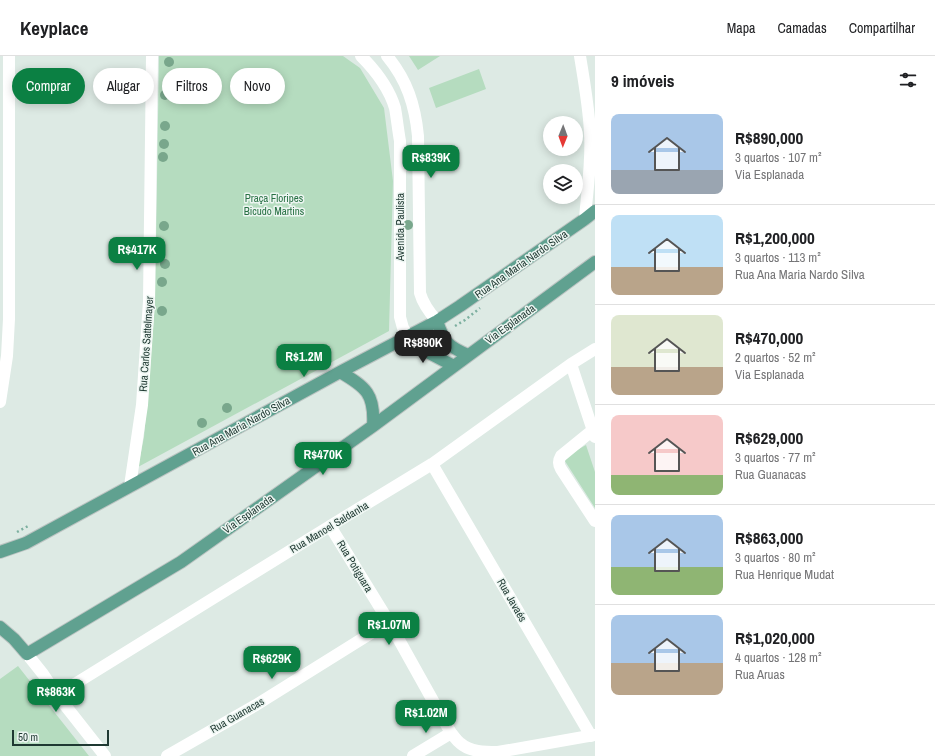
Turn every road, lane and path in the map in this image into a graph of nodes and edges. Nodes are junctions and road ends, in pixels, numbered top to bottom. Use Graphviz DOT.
graph roads {
  1 [pos="10,56"];
  2 [pos="152,56"];
  3 [pos="361,56"];
  4 [pos="387,56"];
  5 [pos="580,56"];
  6 [pos="595,211"];
  7 [pos="585,219"];
  8 [pos="595,262"];
  9 [pos="437,321"];
  10 [pos="408,336"];
  11 [pos="595,349"];
  12 [pos="468,355"];
  13 [pos="571,364"];
  14 [pos="454,366"];
  15 [pos="340,372"];
  16 [pos="0,402"];
  17 [pos="373,426"];
  18 [pos="594,434"];
  19 [pos="432,464"];
  20 [pos="130,486"];
  21 [pos="595,521"];
  22 [pos="330,526"];
  23 [pos="0,552"];
  24 [pos="389,622"];
  25 [pos="0,627"];
  26 [pos="27,654"];
  27 [pos="57,695"];
  28 [pos="451,733"];
  29 [pos="593,735"];
  30 [pos="105,756"];
  31 [pos="167,756"];
  32 [pos="413,756"];
  1 -- 16 [label="street"];
  2 -- 20 [label="street, Rua Carlos Sattelmayer"];
  3 -- 10 [label="street, Avenida Paulista"];
  4 -- 9 [label="street, Avenida Paulista"];
  5 -- 7 [label="street"];
  6 -- 7 [label="main road, Rua Ana Maria Nardo Silva"];
  7 -- 9 [label="main road, Rua Ana Maria Nardo Silva"];
  8 -- 12 [label="main road, Via Esplanada"];
  9 -- 10 [label="main road, Rua Ana Maria Nardo Silva"];
  9 -- 12 [label="main road"];
  10 -- 14 [label="main road"];
  10 -- 15 [label="main road, Rua Ana Maria Nardo Silva"];
  11 -- 13 [label="street, Rua Manoel Saldanha"];
  12 -- 14 [label="main road, Via Esplanada"];
  13 -- 18 [label="street"];
  13 -- 19 [label="street, Rua Manoel Saldanha"];
  14 -- 17 [label="main road, Via Esplanada"];
  15 -- 17 [label="main road"];
  15 -- 20 [label="main road, Rua Ana Maria Nardo Silva"];
  17 -- 26 [label="main road, Via Esplanada"];
  18 -- 21 [label="street"];
  19 -- 22 [label="street, Rua Manoel Saldanha"];
  19 -- 29 [label="street, Rua Javaés"];
  20 -- 23 [label="main road, Rua Ana Maria Nardo Silva"];
  22 -- 24 [label="street, Rua Potiguara"];
  22 -- 27 [label="street, Rua Manoel Saldanha"];
  24 -- 28 [label="street, Rua Potiguara"];
  24 -- 31 [label="street, Rua Guanacas"];
  25 -- 26 [label="main road"];
  26 -- 27 [label="street"];
  27 -- 30 [label="street"];
  28 -- 29 [label="street, Rua Potiguara"];
  28 -- 32 [label="street"];
}
